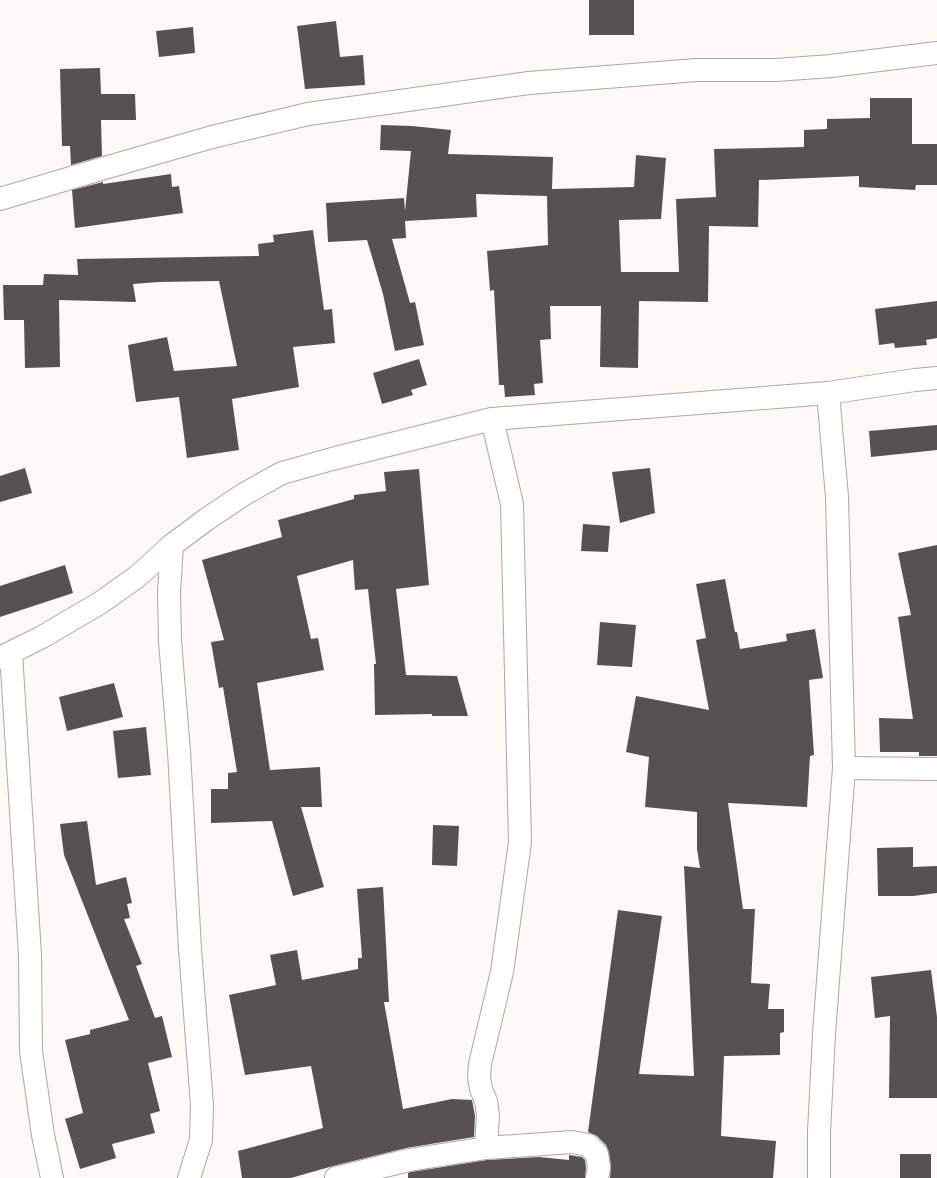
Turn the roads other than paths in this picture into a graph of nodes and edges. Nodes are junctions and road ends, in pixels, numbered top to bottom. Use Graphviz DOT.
graph roads {
  1 [pos="937,53"];
  2 [pos="0,199"];
  3 [pos="937,378"];
  4 [pos="828,393"];
  5 [pos="492,419"];
  6 [pos="172,545"];
  7 [pos="5,655"];
  8 [pos="844,768"];
  9 [pos="937,769"];
  10 [pos="486,1148"];
  11 [pos="185,1176"];
  12 [pos="52,1178"];
  13 [pos="336,1178"];
  14 [pos="597,1178"];
  15 [pos="819,1178"];
  1 -- 2 [label="street"];
  3 -- 4 [label="street"];
  4 -- 5 [label="street"];
  4 -- 8 [label="street"];
  5 -- 6 [label="street"];
  5 -- 10 [label="street"];
  6 -- 7 [label="street"];
  6 -- 11 [label="street"];
  7 -- 12 [label="street"];
  8 -- 9 [label="street"];
  8 -- 15 [label="street"];
  10 -- 13 [label="street"];
  10 -- 14 [label="street"];
}
